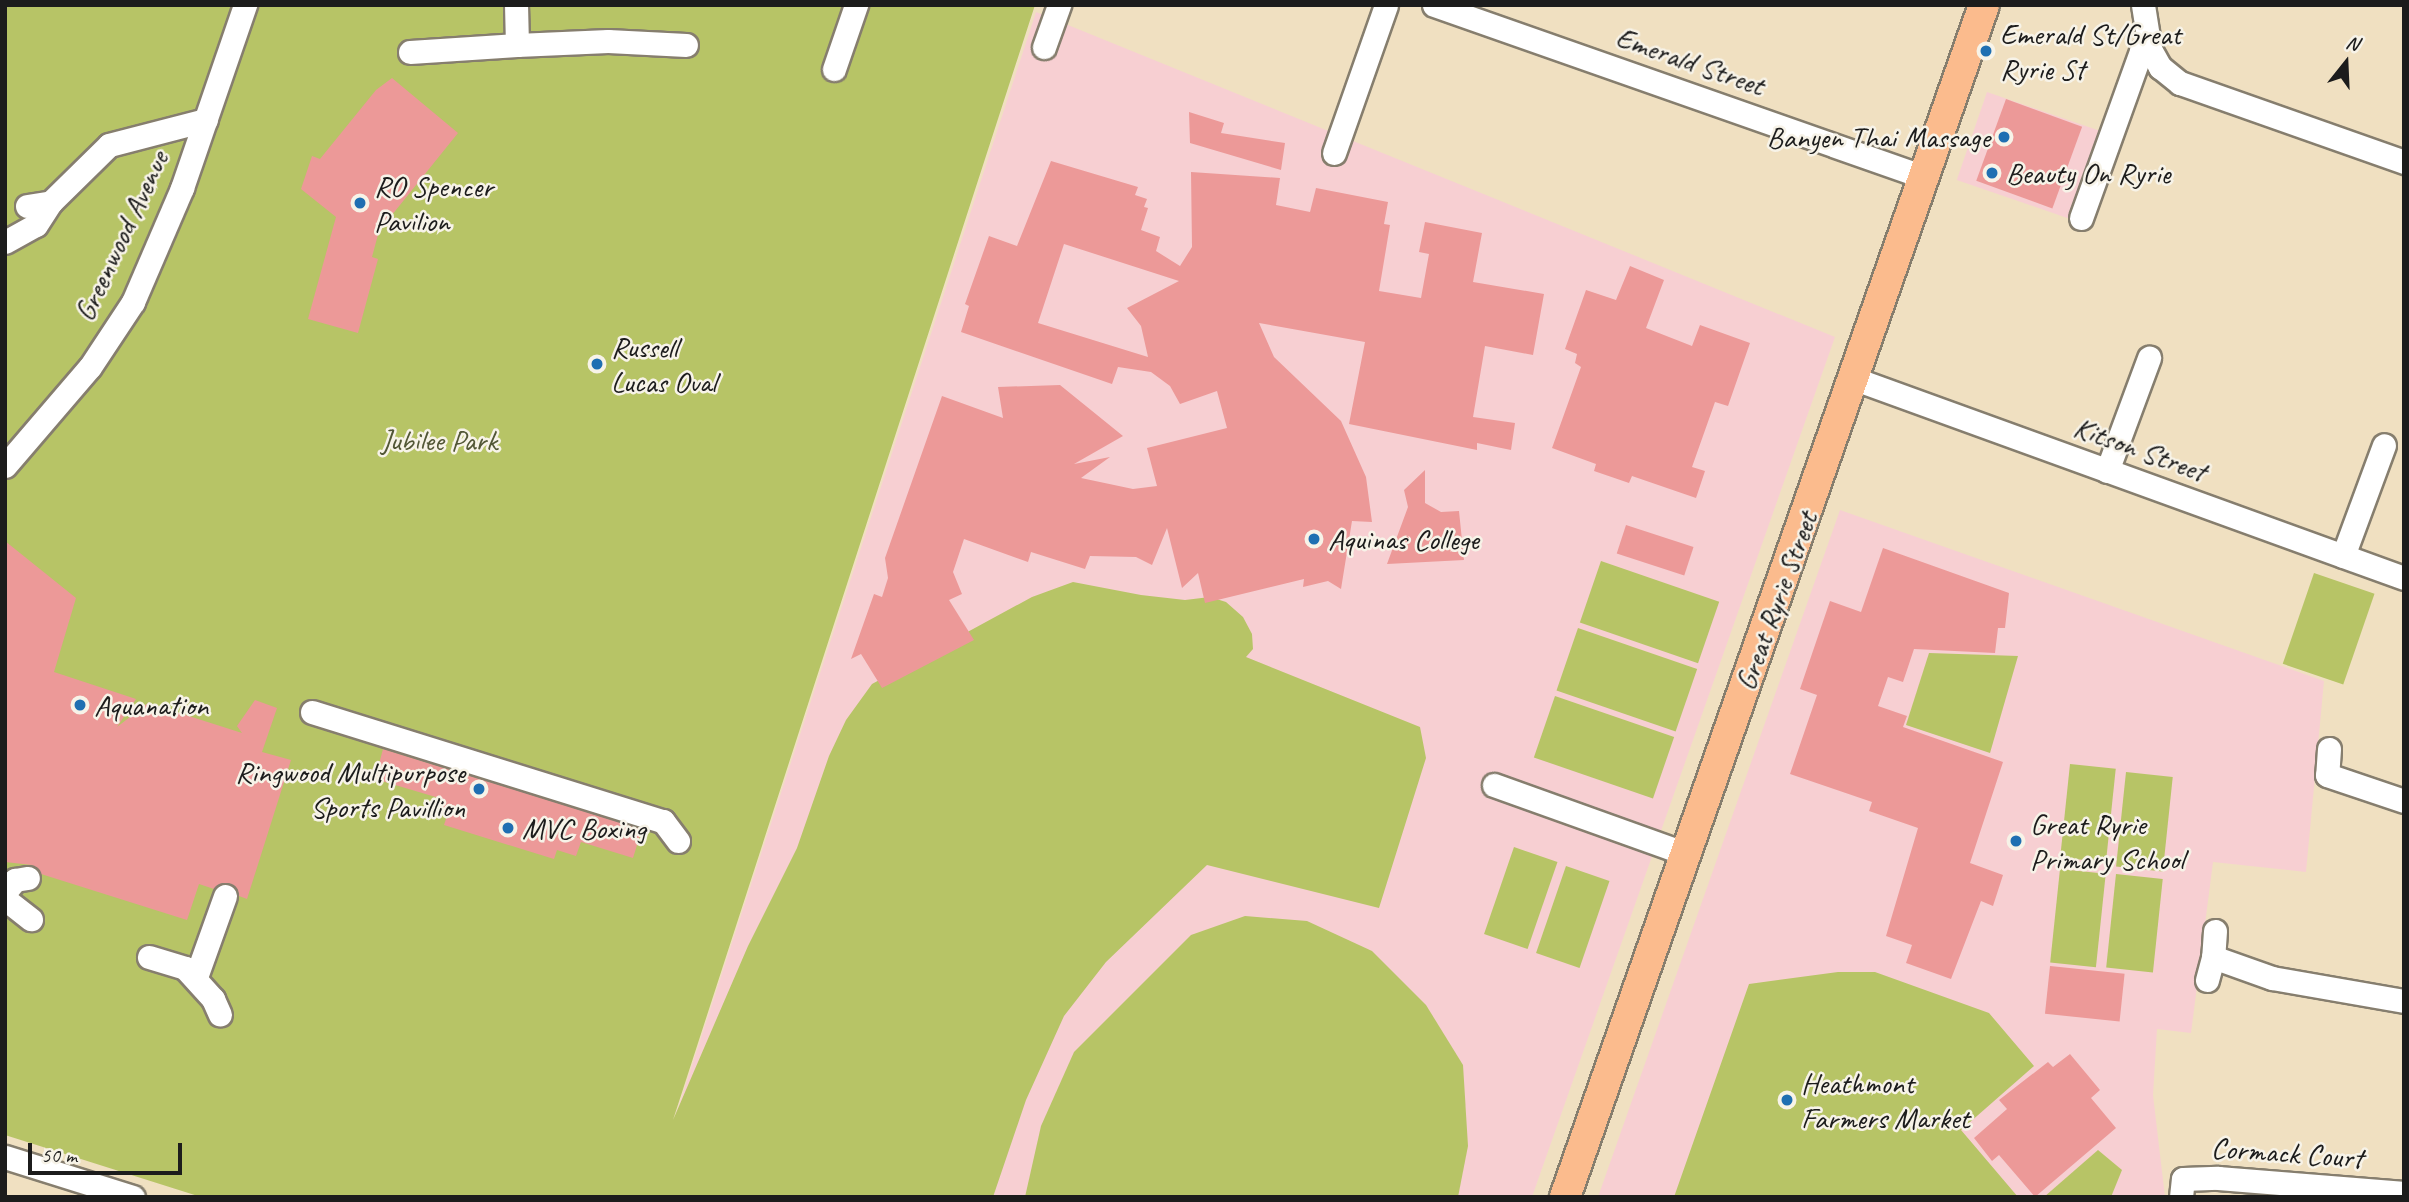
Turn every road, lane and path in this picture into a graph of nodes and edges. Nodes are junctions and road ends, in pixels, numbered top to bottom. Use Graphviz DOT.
graph roads {
  1 [pos="245,5"];
  2 [pos="516,5"];
  3 [pos="856,5"];
  4 [pos="1059,5"];
  5 [pos="1387,5"];
  6 [pos="1434,5"];
  7 [pos="1984,5"];
  8 [pos="2143,5"];
  9 [pos="517,45"];
  10 [pos="686,45"];
  11 [pos="1044,47"];
  12 [pos="2150,49"];
  13 [pos="410,52"];
  14 [pos="834,69"];
  15 [pos="206,120"];
  16 [pos="1336,149"];
  17 [pos="2404,162"];
  18 [pos="1924,177"];
  19 [pos="51,202"];
  20 [pos="27,206"];
  21 [pos="2081,218"];
  22 [pos="5,242"];
  23 [pos="2149,358"];
  24 [pos="1855,379"];
  25 [pos="2384,445"];
  26 [pos="5,466"];
  27 [pos="2108,471"];
  28 [pos="2343,556"];
  29 [pos="2404,578"];
  30 [pos="312,712"];
  31 [pos="2329,749"];
  32 [pos="1494,785"];
  33 [pos="2404,801"];
  34 [pos="678,842"];
  35 [pos="1687,854"];
  36 [pos="5,872"];
  37 [pos="5,892"];
  38 [pos="225,896"];
  39 [pos="5,900"];
  40 [pos="5,914"];
  41 [pos="2215,931"];
  42 [pos="149,957"];
  43 [pos="2213,957"];
  44 [pos="196,977"];
  45 [pos="2207,980"];
  46 [pos="2404,1001"];
  47 [pos="220,1015"];
  48 [pos="5,1157"];
  49 [pos="2404,1193"];
  50 [pos="133,1197"];
  51 [pos="1565,1197"];
  52 [pos="2181,1197"];
  1 -- 15 [label="street, Greenwood Avenue"];
  2 -- 9 [label="street"];
  3 -- 14 [label="street"];
  4 -- 11 [label="street"];
  5 -- 16 [label="street"];
  6 -- 18 [label="street, Emerald Street"];
  7 -- 18 [label="main road, Great Ryrie Street"];
  8 -- 12 [label="street"];
  9 -- 10 [label="street"];
  9 -- 13 [label="street"];
  12 -- 17 [label="street"];
  12 -- 21 [label="street"];
  15 -- 19 [label="street"];
  15 -- 26 [label="street, Greenwood Avenue"];
  18 -- 24 [label="main road, Great Ryrie Street"];
  19 -- 20 [label="street"];
  19 -- 22 [label="street"];
  23 -- 27 [label="street"];
  24 -- 27 [label="street, Kitson Street"];
  24 -- 35 [label="main road, Great Ryrie Street"];
  25 -- 28 [label="street"];
  27 -- 28 [label="street, Kitson Street"];
  28 -- 29 [label="street, Kitson Street"];
  30 -- 34 [label="street"];
  31 -- 33 [label="street"];
  32 -- 35 [label="street"];
  35 -- 51 [label="main road, Great Ryrie Street"];
  36 -- 37 [label="street"];
  38 -- 44 [label="street"];
  39 -- 40 [label="street"];
  41 -- 43 [label="street"];
  42 -- 44 [label="street"];
  43 -- 45 [label="street"];
  43 -- 46 [label="street"];
  44 -- 47 [label="street"];
  48 -- 50 [label="street"];
  49 -- 52 [label="street, Cormack Court"];
}
